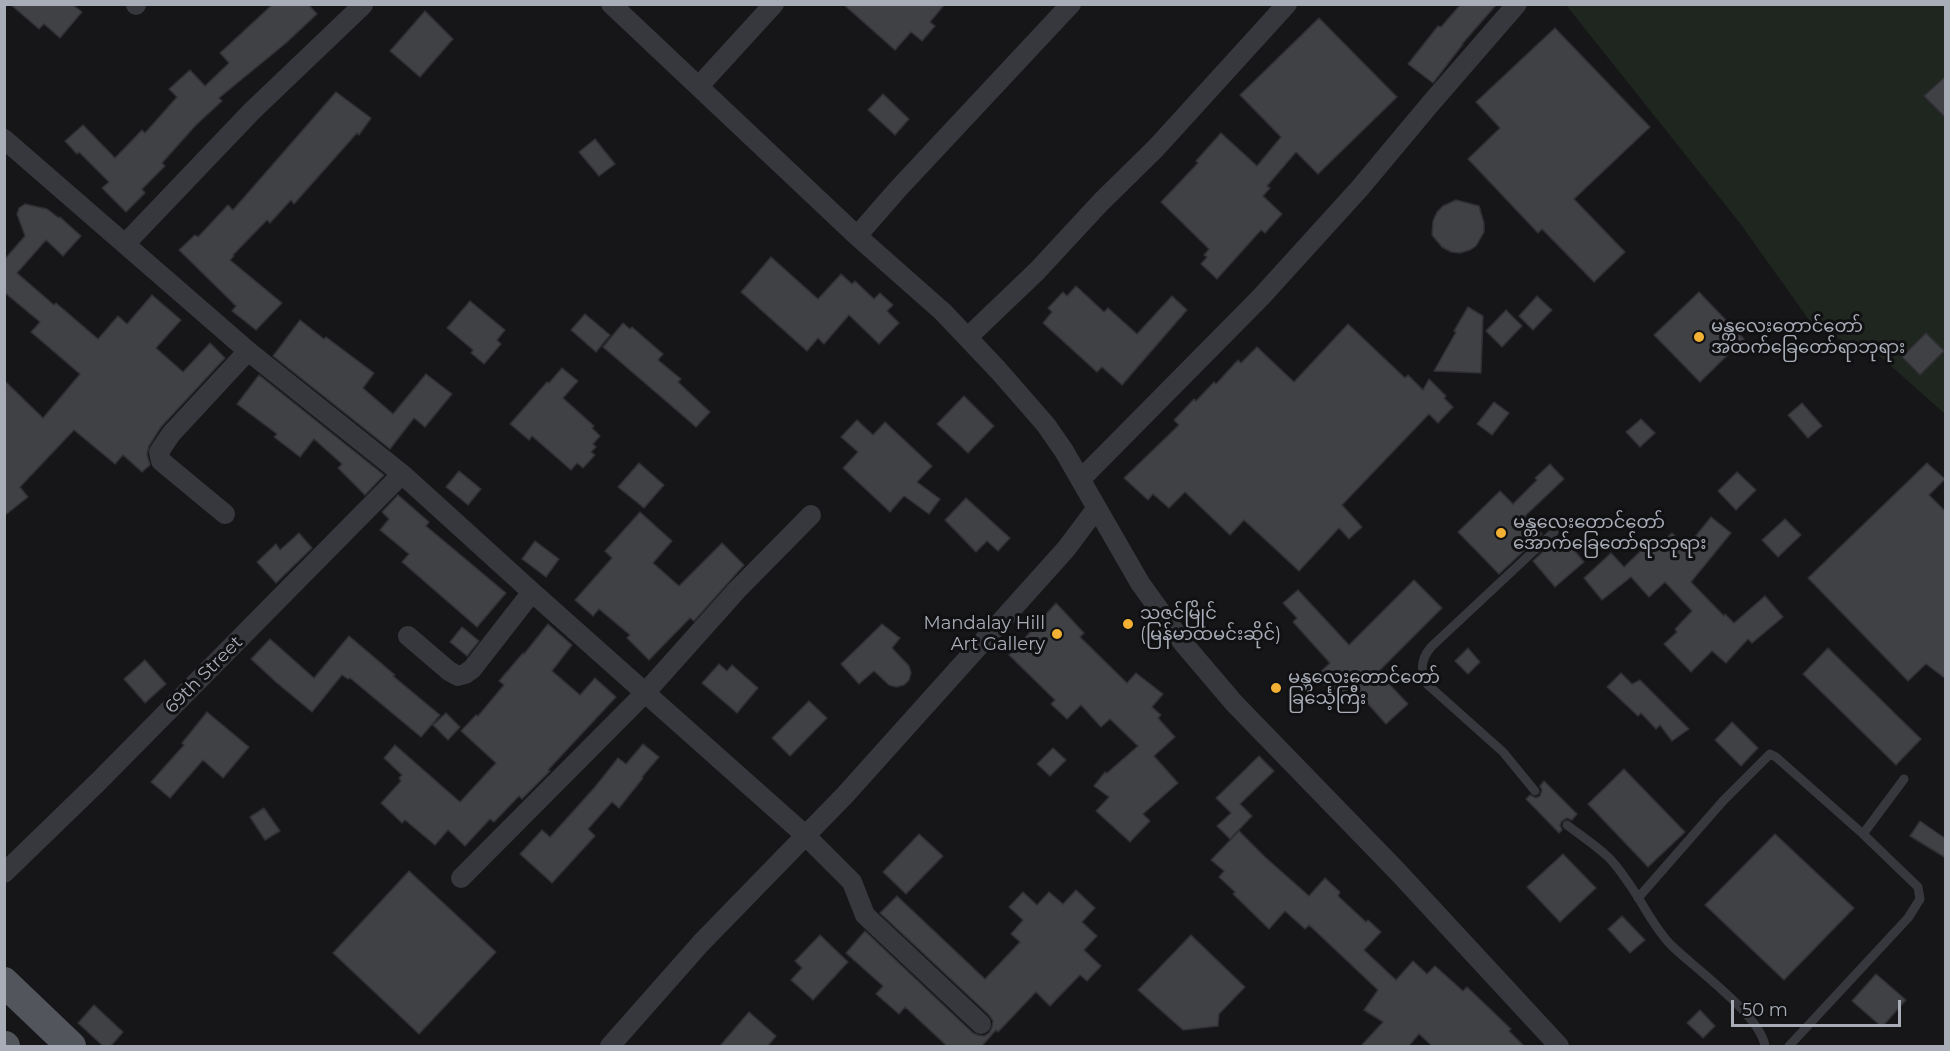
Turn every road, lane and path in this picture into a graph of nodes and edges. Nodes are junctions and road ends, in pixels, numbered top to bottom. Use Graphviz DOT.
graph roads {
  1 [pos="363,4"];
  2 [pos="611,4"];
  3 [pos="774,4"];
  4 [pos="1071,4"];
  5 [pos="1287,4"];
  6 [pos="1517,4"];
  7 [pos="699,86"];
  8 [pos="4,140"];
  9 [pos="857,236"];
  10 [pos="125,244"];
  11 [pos="968,337"];
  12 [pos="248,351"];
  13 [pos="402,474"];
  14 [pos="1081,479"];
  15 [pos="1096,509"];
  16 [pos="225,514"];
  17 [pos="811,515"];
  18 [pos="1554,532"];
  19 [pos="532,592"];
  20 [pos="408,636"];
  21 [pos="645,693"];
  22 [pos="1904,779"];
  23 [pos="1535,790"];
  24 [pos="1567,825"];
  25 [pos="1863,834"];
  26 [pos="805,835"];
  27 [pos="4,873"];
  28 [pos="461,878"];
  29 [pos="1638,898"];
  30 [pos="4,982"];
  31 [pos="981,1024"];
  32 [pos="71,1047"];
  33 [pos="610,1047"];
  34 [pos="1559,1047"];
  35 [pos="1765,1047"];
  36 [pos="1789,1047"];
  1 -- 10 [label="street"];
  2 -- 7 [label="street"];
  3 -- 7 [label="street"];
  4 -- 9 [label="street"];
  5 -- 11 [label="street"];
  6 -- 14 [label="street"];
  7 -- 9 [label="street"];
  8 -- 10 [label="street"];
  9 -- 11 [label="street"];
  10 -- 12 [label="street"];
  11 -- 14 [label="street"];
  12 -- 13 [label="street"];
  12 -- 16 [label="street"];
  13 -- 19 [label="street"];
  13 -- 27 [label="street, 69th Street"];
  14 -- 15 [label="street"];
  15 -- 26 [label="street"];
  15 -- 34 [label="street"];
  17 -- 21 [label="street"];
  18 -- 23 [label="lane"];
  19 -- 20 [label="street"];
  19 -- 21 [label="street"];
  21 -- 26 [label="street"];
  21 -- 28 [label="street"];
  22 -- 25 [label="lane"];
  24 -- 29 [label="lane"];
  25 -- 29 [label="lane"];
  25 -- 36 [label="lane"];
  26 -- 31 [label="street"];
  26 -- 33 [label="street"];
  29 -- 35 [label="lane"];
  30 -- 32 [label="main road"];
}
